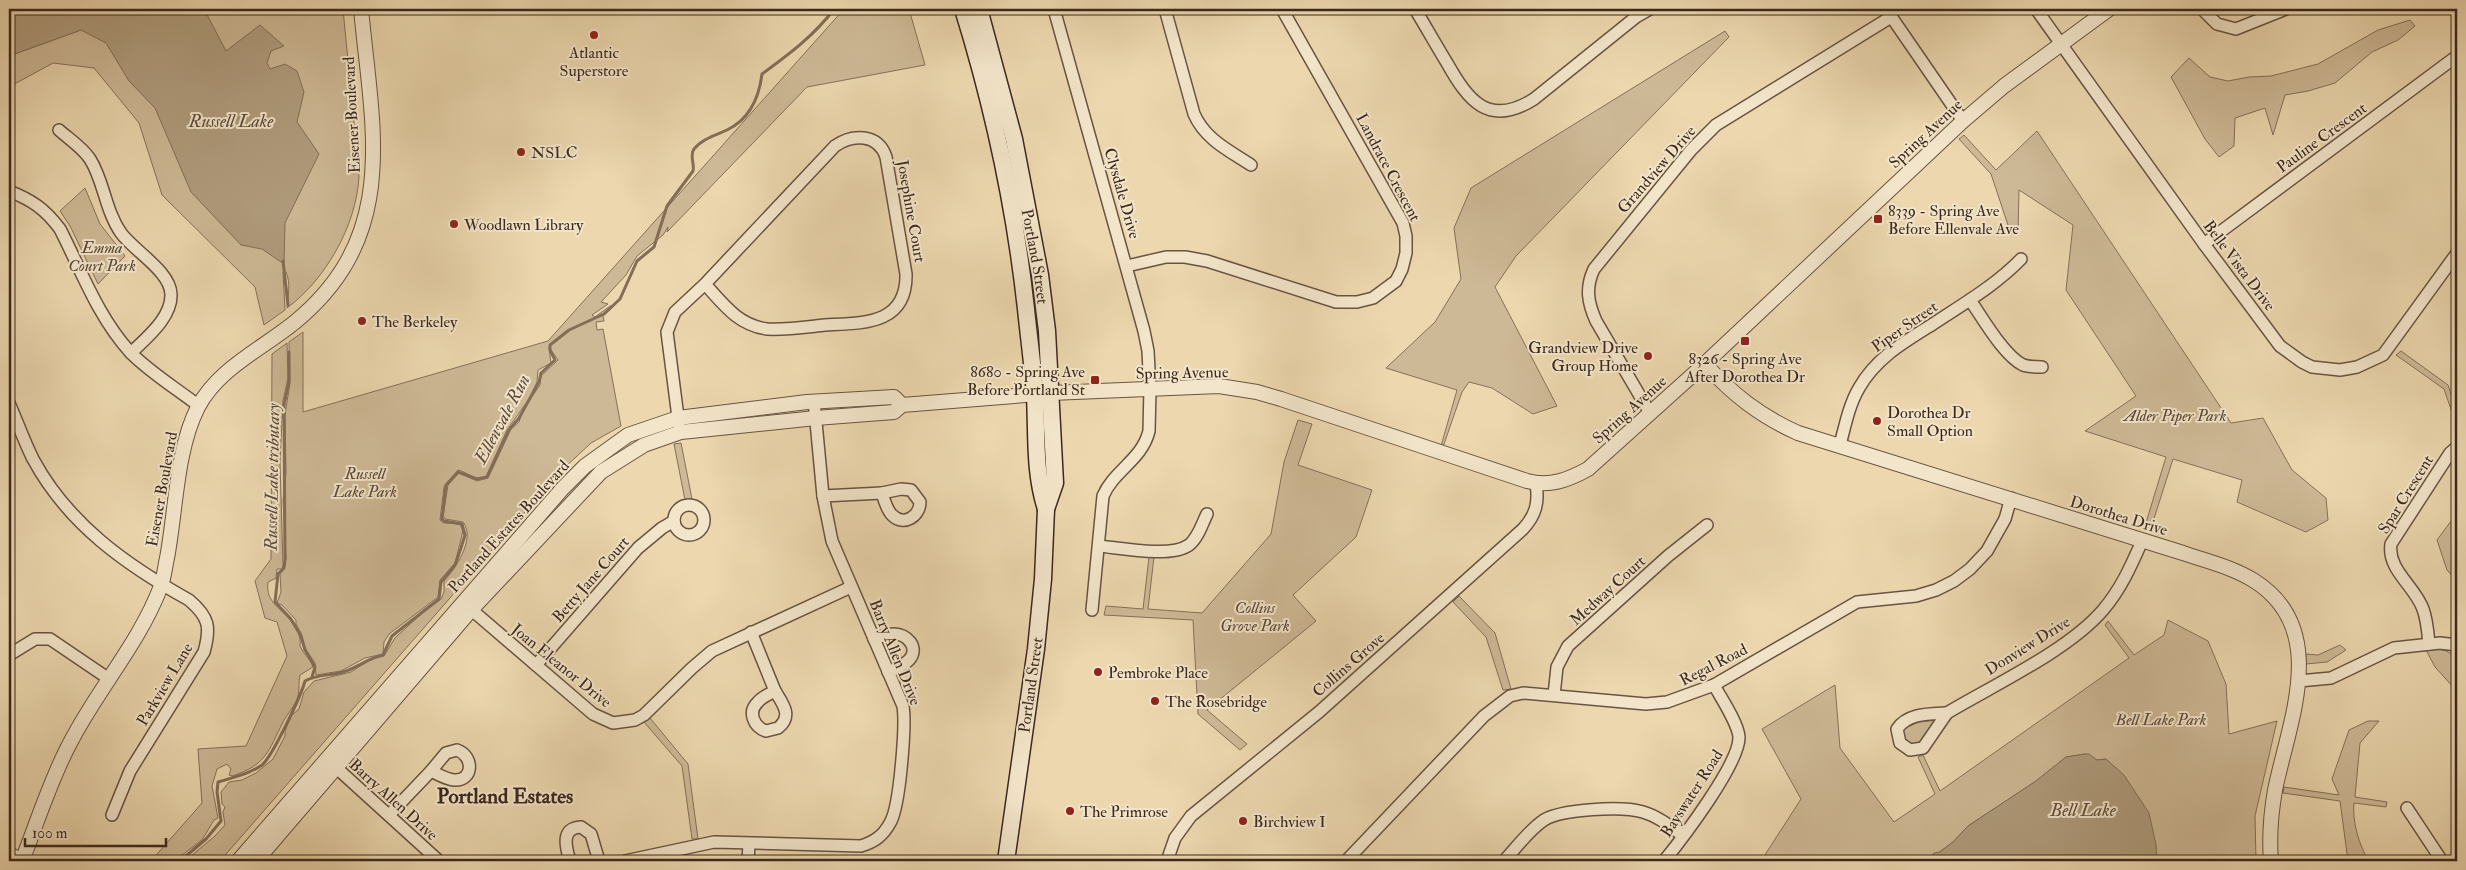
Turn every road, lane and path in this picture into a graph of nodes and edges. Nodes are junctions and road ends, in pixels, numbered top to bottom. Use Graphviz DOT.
graph roads {
  1 [pos="361,9"];
  2 [pos="963,9"];
  3 [pos="979,9"];
  4 [pos="1054,9"];
  5 [pos="1165,9"];
  6 [pos="1282,9"];
  7 [pos="1416,9"];
  8 [pos="1650,9"];
  9 [pos="2036,9"];
  10 [pos="2109,9"];
  11 [pos="2202,9"];
  12 [pos="2286,9"];
  13 [pos="1634,13"];
  14 [pos="1888,13"];
  15 [pos="2060,45"];
  16 [pos="2457,56"];
  17 [pos="1962,121"];
  18 [pos="59,130"];
  19 [pos="1252,165"];
  20 [pos="9,191"];
  21 [pos="2204,244"];
  22 [pos="2457,253"];
  23 [pos="2021,259"];
  24 [pos="1126,266"];
  25 [pos="705,284"];
  26 [pos="1970,300"];
  27 [pos="131,354"];
  28 [pos="1705,364"];
  29 [pos="2042,367"];
  30 [pos="1150,389"];
  31 [pos="1043,394"];
  32 [pos="814,402"];
  33 [pos="9,403"];
  34 [pos="902,405"];
  35 [pos="199,406"];
  36 [pos="1650,413"];
  37 [pos="678,418"];
  38 [pos="816,418"];
  39 [pos="681,432"];
  40 [pos="1840,445"];
  41 [pos="2457,447"];
  42 [pos="1536,484"];
  43 [pos="882,493"];
  44 [pos="823,496"];
  45 [pos="2011,498"];
  46 [pos="1207,514"];
  47 [pos="674,521"];
  48 [pos="1707,525"];
  49 [pos="2142,540"];
  50 [pos="1099,546"];
  51 [pos="161,585"];
  52 [pos="851,587"];
  53 [pos="467,606"];
  54 [pos="1092,610"];
  55 [pos="751,632"];
  56 [pos="874,639"];
  57 [pos="2429,644"];
  58 [pos="2457,645"];
  59 [pos="9,655"];
  60 [pos="536,665"];
  61 [pos="888,672"];
  62 [pos="109,679"];
  63 [pos="2299,681"];
  64 [pos="1714,685"];
  65 [pos="775,691"];
  66 [pos="1554,695"];
  67 [pos="1947,712"];
  68 [pos="332,764"];
  69 [pos="431,771"];
  70 [pos="2407,808"];
  71 [pos="112,815"];
  72 [pos="389,815"];
  73 [pos="1682,835"];
  74 [pos="749,844"];
  75 [pos="9,854"];
  76 [pos="22,861"];
  77 [pos="238,861"];
  78 [pos="256,861"];
  79 [pos="440,861"];
  80 [pos="570,861"];
  81 [pos="599,861"];
  82 [pos="625,861"];
  83 [pos="748,861"];
  84 [pos="1006,861"];
  85 [pos="1168,861"];
  86 [pos="1346,861"];
  87 [pos="1504,861"];
  88 [pos="1664,861"];
  89 [pos="2271,861"];
  90 [pos="2442,861"];
  1 -- 35 [label="street, Eisener Boulevard"];
  2 -- 31 [label="main road, Portland Street"];
  3 -- 31 [label="main road, Portland Street"];
  4 -- 24 [label="street, Clysdale Drive"];
  5 -- 19 [label="street"];
  6 -- 24 [label="street, Landrace Crescent"];
  7 -- 13 [label="street"];
  8 -- 13 [label="street"];
  9 -- 15 [label="street, Belle Vista Drive"];
  10 -- 15 [label="street, Spring Avenue"];
  11 -- 12 [label="street"];
  14 -- 17 [label="street"];
  14 -- 36 [label="street, Grandview Drive"];
  15 -- 17 [label="street, Spring Avenue"];
  15 -- 21 [label="street, Belle Vista Drive"];
  16 -- 21 [label="street, Pauline Crescent"];
  17 -- 28 [label="street, Spring Avenue"];
  18 -- 27 [label="street"];
  20 -- 27 [label="street"];
  21 -- 22 [label="street, Belle Vista Drive"];
  23 -- 26 [label="street, Piper Street"];
  24 -- 30 [label="street, Clysdale Drive"];
  25 -- 25 [label="street, Josephine Court"];
  25 -- 37 [label="street, Josephine Court"];
  26 -- 29 [label="street"];
  26 -- 40 [label="street, Piper Street"];
  27 -- 35 [label="street"];
  28 -- 36 [label="street, Spring Avenue"];
  28 -- 40 [label="street, Dorothea Drive"];
  30 -- 31 [label="street, Spring Avenue"];
  30 -- 42 [label="street, Spring Avenue"];
  30 -- 50 [label="street, Clysdale Drive"];
  31 -- 34 [label="street, Portland Estates Boulevard"];
  31 -- 84 [label="main road, Portland Street"];
  32 -- 34 [label="street, Portland Estates Boulevard"];
  32 -- 37 [label="street, Portland Estates Boulevard"];
  32 -- 38 [label="street, Barry Allen Drive"];
  33 -- 51 [label="street, Parkview Lane"];
  34 -- 38 [label="street, Portland Estates Boulevard"];
  35 -- 51 [label="street, Eisener Boulevard"];
  36 -- 42 [label="street, Spring Avenue"];
  37 -- 39 [label="street, Josephine Court"];
  37 -- 53 [label="street, Portland Estates Boulevard"];
  38 -- 39 [label="street, Portland Estates Boulevard"];
  38 -- 44 [label="street, Barry Allen Drive"];
  39 -- 53 [label="street, Portland Estates Boulevard"];
  40 -- 45 [label="street, Dorothea Drive"];
  41 -- 57 [label="street, Spar Crescent"];
  42 -- 85 [label="street, Collins Grove"];
  43 -- 44 [label="street"];
  44 -- 52 [label="street, Barry Allen Drive"];
  45 -- 49 [label="street, Dorothea Drive"];
  45 -- 64 [label="street, Regal Road"];
  46 -- 50 [label="street"];
  47 -- 60 [label="street, Betty Jane Court"];
  48 -- 66 [label="street, Medway Court"];
  49 -- 63 [label="street, Dorothea Drive"];
  49 -- 67 [label="street, Donview Drive"];
  50 -- 54 [label="street, Clysdale Drive"];
  51 -- 62 [label="street, Eisener Boulevard"];
  51 -- 71 [label="street, Parkview Lane"];
  52 -- 55 [label="street, Joan Eleanor Drive"];
  52 -- 56 [label="street, Barry Allen Drive"];
  53 -- 60 [label="street, Joan Eleanor Drive"];
  53 -- 68 [label="street, Portland Estates Boulevard"];
  55 -- 60 [label="street, Joan Eleanor Drive"];
  55 -- 65 [label="street"];
  56 -- 61 [label="street, Barry Allen Drive"];
  56 -- 61 [label="street"];
  57 -- 58 [label="street"];
  57 -- 63 [label="street"];
  59 -- 62 [label="street"];
  61 -- 74 [label="street, Barry Allen Drive"];
  62 -- 76 [label="street, Eisener Boulevard"];
  63 -- 89 [label="street, Dorothea Drive"];
  64 -- 66 [label="street, Regal Road"];
  64 -- 73 [label="street, Bayswater Road"];
  66 -- 86 [label="street, Regal Road"];
  68 -- 72 [label="street, Barry Allen Drive"];
  68 -- 77 [label="street, Portland Estates Boulevard"];
  68 -- 78 [label="street, Portland Estates Boulevard"];
  69 -- 72 [label="street"];
  70 -- 90 [label="street"];
  72 -- 79 [label="street, Barry Allen Drive"];
  73 -- 87 [label="street"];
  73 -- 88 [label="street, Bayswater Road"];
  74 -- 82 [label="street, Barry Allen Drive"];
  74 -- 83 [label="street"];
  75 -- 76 [label="street"];
  80 -- 81 [label="street"];
}
